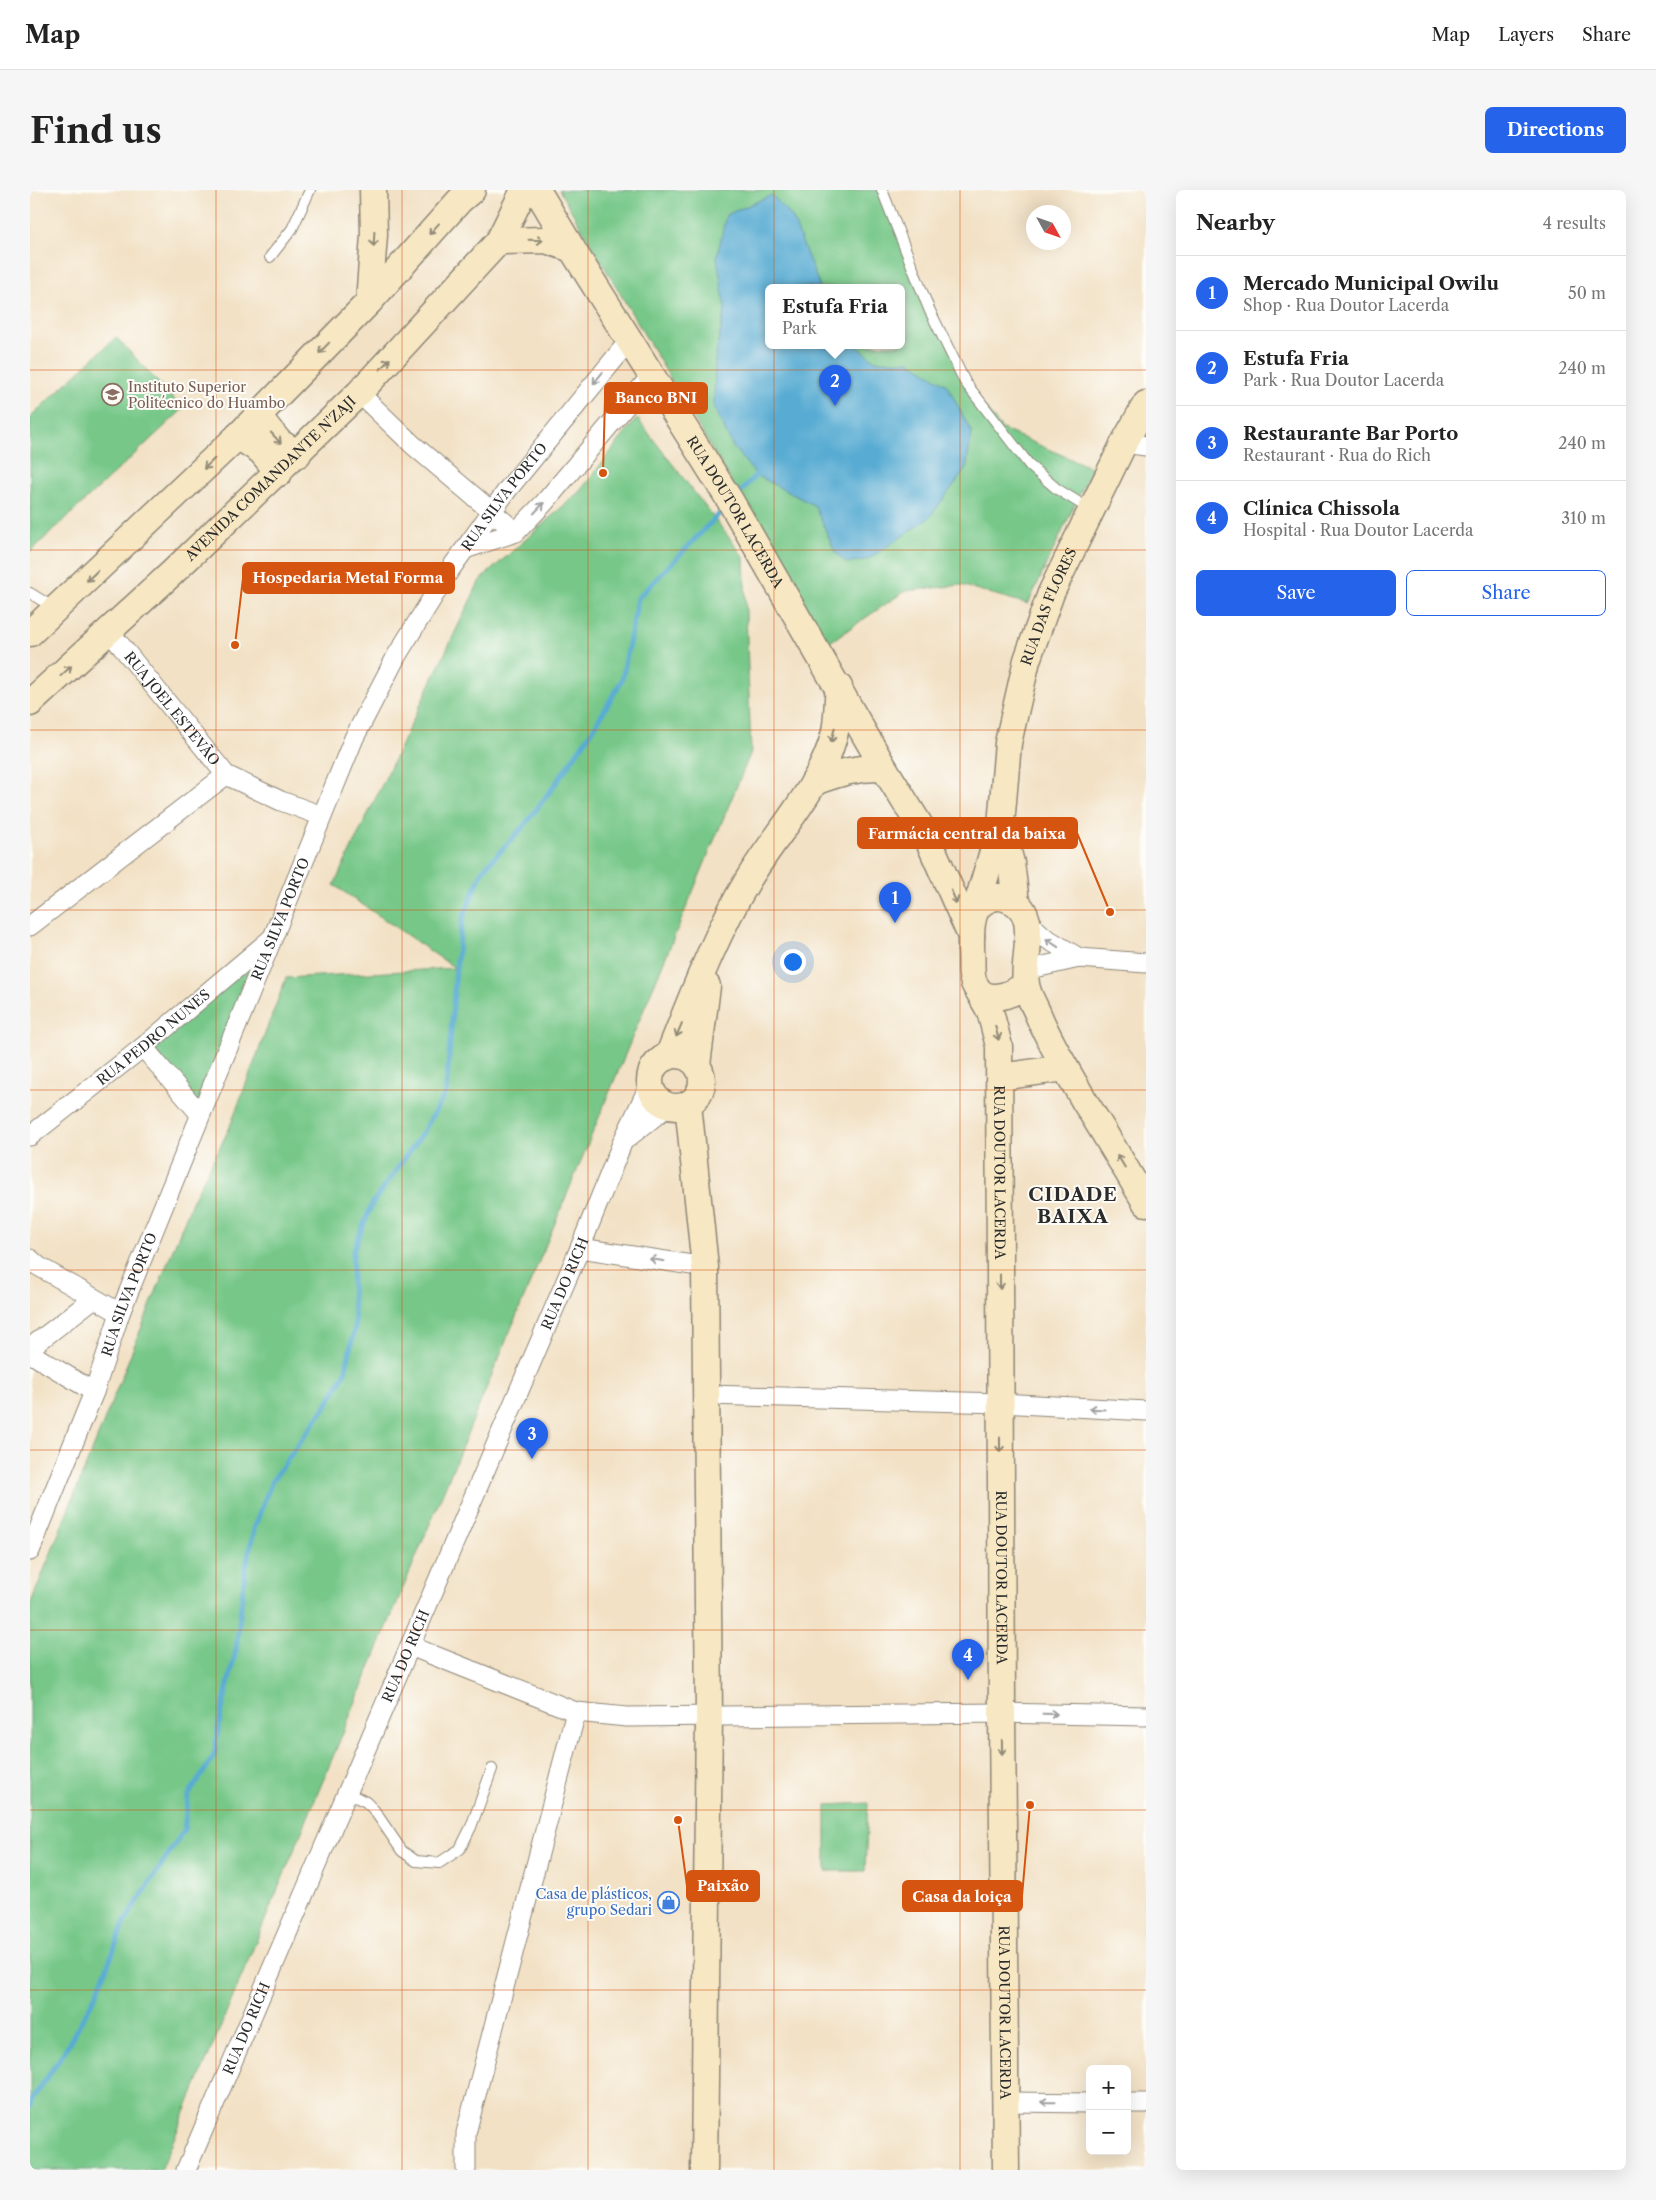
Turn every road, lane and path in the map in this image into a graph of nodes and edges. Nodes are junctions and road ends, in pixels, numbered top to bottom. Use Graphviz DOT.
graph roads {
  1 [pos="310,190"];
  2 [pos="373,190"];
  3 [pos="524,190"];
  4 [pos="537,190"];
  5 [pos="882,190"];
  6 [pos="469,191"];
  7 [pos="499,241"];
  8 [pos="572,249"];
  9 [pos="270,256"];
  10 [pos="369,302"];
  11 [pos="628,341"];
  12 [pos="651,376"];
  13 [pos="359,393"];
  14 [pos="1146,404"];
  15 [pos="258,416"];
  16 [pos="238,436"];
  17 [pos="1135,444"];
  18 [pos="298,454"];
  19 [pos="279,473"];
  20 [pos="1091,510"];
  21 [pos="492,511"];
  22 [pos="516,532"];
  23 [pos="468,548"];
  24 [pos="30,593"];
  25 [pos="57,610"];
  26 [pos="109,631"];
  27 [pos="30,633"];
  28 [pos="839,687"];
  29 [pos="30,704"];
  30 [pos="884,768"];
  31 [pos="226,775"];
  32 [pos="814,782"];
  33 [pos="322,816"];
  34 [pos="1001,825"];
  35 [pos="927,837"];
  36 [pos="1007,901"];
  37 [pos="973,924"];
  38 [pos="30,926"];
  39 [pos="274,937"];
  40 [pos="711,952"];
  41 [pos="1080,958"];
  42 [pos="1146,963"];
  43 [pos="1026,977"];
  44 [pos="978,988"];
  45 [pos="143,1047"];
  46 [pos="668,1057"];
  47 [pos="697,1065"];
  48 [pos="1065,1068"];
  49 [pos="1000,1077"];
  50 [pos="650,1084"];
  51 [pos="678,1105"];
  52 [pos="200,1114"];
  53 [pos="30,1136"];
  54 [pos="623,1141"];
  55 [pos="1146,1203"];
  56 [pos="580,1248"];
  57 [pos="30,1259"];
  58 [pos="705,1267"];
  59 [pos="93,1299"];
  60 [pos="120,1313"];
  61 [pos="30,1348"];
  62 [pos="30,1353"];
  63 [pos="94,1392"];
  64 [pos="707,1394"];
  65 [pos="1000,1404"];
  66 [pos="1146,1411"];
  67 [pos="30,1551"];
  68 [pos="410,1646"];
  69 [pos="576,1712"];
  70 [pos="1002,1713"];
  71 [pos="709,1716"];
  72 [pos="1146,1716"];
  73 [pos="492,1769"];
  74 [pos="346,1793"];
  75 [pos="1006,2102"];
  76 [pos="1086,2103"];
  77 [pos="1131,2103"];
  78 [pos="1146,2103"];
  79 [pos="186,2170"];
  80 [pos="466,2170"];
  81 [pos="704,2170"];
  82 [pos="1006,2170"];
  1 -- 9 [label="lane"];
  2 -- 10 [label="street, one-way"];
  3 -- 7 [label="street, AVENIDA COMANDANTE N'ZAJI"];
  4 -- 8 [label="street, RUA DOUTOR LACERDA"];
  5 -- 20 [label="lane"];
  6 -- 10 [label="street, one-way"];
  7 -- 8 [label="street, one-way"];
  13 -- 7 [label="street, AVENIDA COMANDANTE N'ZAJI, one-way"];
  8 -- 11 [label="street, RUA DOUTOR LACERDA"];
  10 -- 15 [label="street, one-way"];
  11 -- 12 [label="street, RUA DOUTOR LACERDA"];
  11 -- 21 [label="street, RUA SILVA PORTO, one-way"];
  22 -- 12 [label="street, one-way"];
  12 -- 28 [label="street, RUA DOUTOR LACERDA"];
  13 -- 18 [label="street, AVENIDA COMANDANTE N'ZAJI"];
  13 -- 21 [label="street"];
  14 -- 17 [label="street, RUA DAS FLORES"];
  15 -- 16 [label="street"];
  15 -- 18 [label="street, one-way"];
  16 -- 19 [label="street"];
  16 -- 25 [label="street, one-way"];
  17 -- 20 [label="street, RUA DAS FLORES"];
  18 -- 19 [label="street, AVENIDA COMANDANTE N'ZAJI"];
  19 -- 26 [label="street, AVENIDA COMANDANTE N'ZAJI"];
  20 -- 34 [label="street, RUA DAS FLORES"];
  21 -- 22 [label="street"];
  21 -- 23 [label="street, RUA SILVA PORTO"];
  22 -- 23 [label="street"];
  23 -- 33 [label="street, RUA SILVA PORTO"];
  24 -- 25 [label="lane"];
  25 -- 27 [label="street"];
  29 -- 26 [label="street, AVENIDA COMANDANTE N'ZAJI, one-way"];
  26 -- 31 [label="street, RUA JOEL ESTEVÃO"];
  28 -- 30 [label="street, RUA DOUTOR LACERDA"];
  28 -- 32 [label="street, one-way"];
  30 -- 32 [label="street"];
  30 -- 35 [label="street, RUA DOUTOR LACERDA"];
  31 -- 33 [label="street, RUA JOEL ESTEVÃO"];
  31 -- 38 [label="street"];
  32 -- 40 [label="street"];
  33 -- 39 [label="street, RUA SILVA PORTO"];
  34 -- 36 [label="street, RUA DAS FLORES"];
  34 -- 36 [label="street, RUA DAS FLORES"];
  35 -- 36 [label="street, RUA DOUTOR LACERDA"];
  35 -- 37 [label="street, RUA DOUTOR LACERDA, one-way"];
  36 -- 37 [label="street"];
  41 -- 36 [label="street, one-way"];
  36 -- 43 [label="street"];
  37 -- 44 [label="street, RUA DOUTOR LACERDA"];
  39 -- 45 [label="street, RUA PEDRO NUNES"];
  39 -- 52 [label="street, RUA SILVA PORTO"];
  40 -- 46 [label="street, one-way"];
  40 -- 47 [label="street"];
  41 -- 42 [label="street"];
  41 -- 43 [label="street"];
  43 -- 44 [label="street"];
  43 -- 48 [label="street"];
  44 -- 49 [label="street, RUA DOUTOR LACERDA, one-way"];
  45 -- 52 [label="street"];
  45 -- 53 [label="street, RUA PEDRO NUNES"];
  46 -- 47 [label="street"];
  46 -- 50 [label="street"];
  47 -- 51 [label="street"];
  48 -- 49 [label="street"];
  55 -- 48 [label="street, one-way"];
  49 -- 65 [label="street, RUA DOUTOR LACERDA, one-way"];
  50 -- 51 [label="street"];
  50 -- 54 [label="street, RUA DO RICH"];
  51 -- 54 [label="street"];
  51 -- 58 [label="street"];
  52 -- 60 [label="street, RUA SILVA PORTO"];
  54 -- 56 [label="street, RUA DO RICH"];
  58 -- 56 [label="street, one-way"];
  56 -- 68 [label="street, RUA DO RICH"];
  57 -- 59 [label="street"];
  58 -- 64 [label="street"];
  59 -- 60 [label="street"];
  59 -- 61 [label="street"];
  60 -- 63 [label="street, RUA SILVA PORTO"];
  62 -- 63 [label="street"];
  63 -- 67 [label="street, RUA SILVA PORTO"];
  64 -- 65 [label="street"];
  64 -- 71 [label="street"];
  66 -- 65 [label="street, one-way"];
  65 -- 70 [label="street, RUA DOUTOR LACERDA, one-way"];
  68 -- 69 [label="street"];
  68 -- 74 [label="street, RUA DO RICH"];
  69 -- 71 [label="street"];
  69 -- 80 [label="street"];
  70 -- 71 [label="street"];
  70 -- 72 [label="street, one-way"];
  70 -- 75 [label="street, RUA DOUTOR LACERDA, one-way"];
  71 -- 81 [label="street"];
  73 -- 74 [label="lane"];
  74 -- 79 [label="street, RUA DO RICH"];
  76 -- 75 [label="street, one-way"];
  75 -- 82 [label="street, RUA DOUTOR LACERDA"];
  77 -- 78 [label="street"];
}
